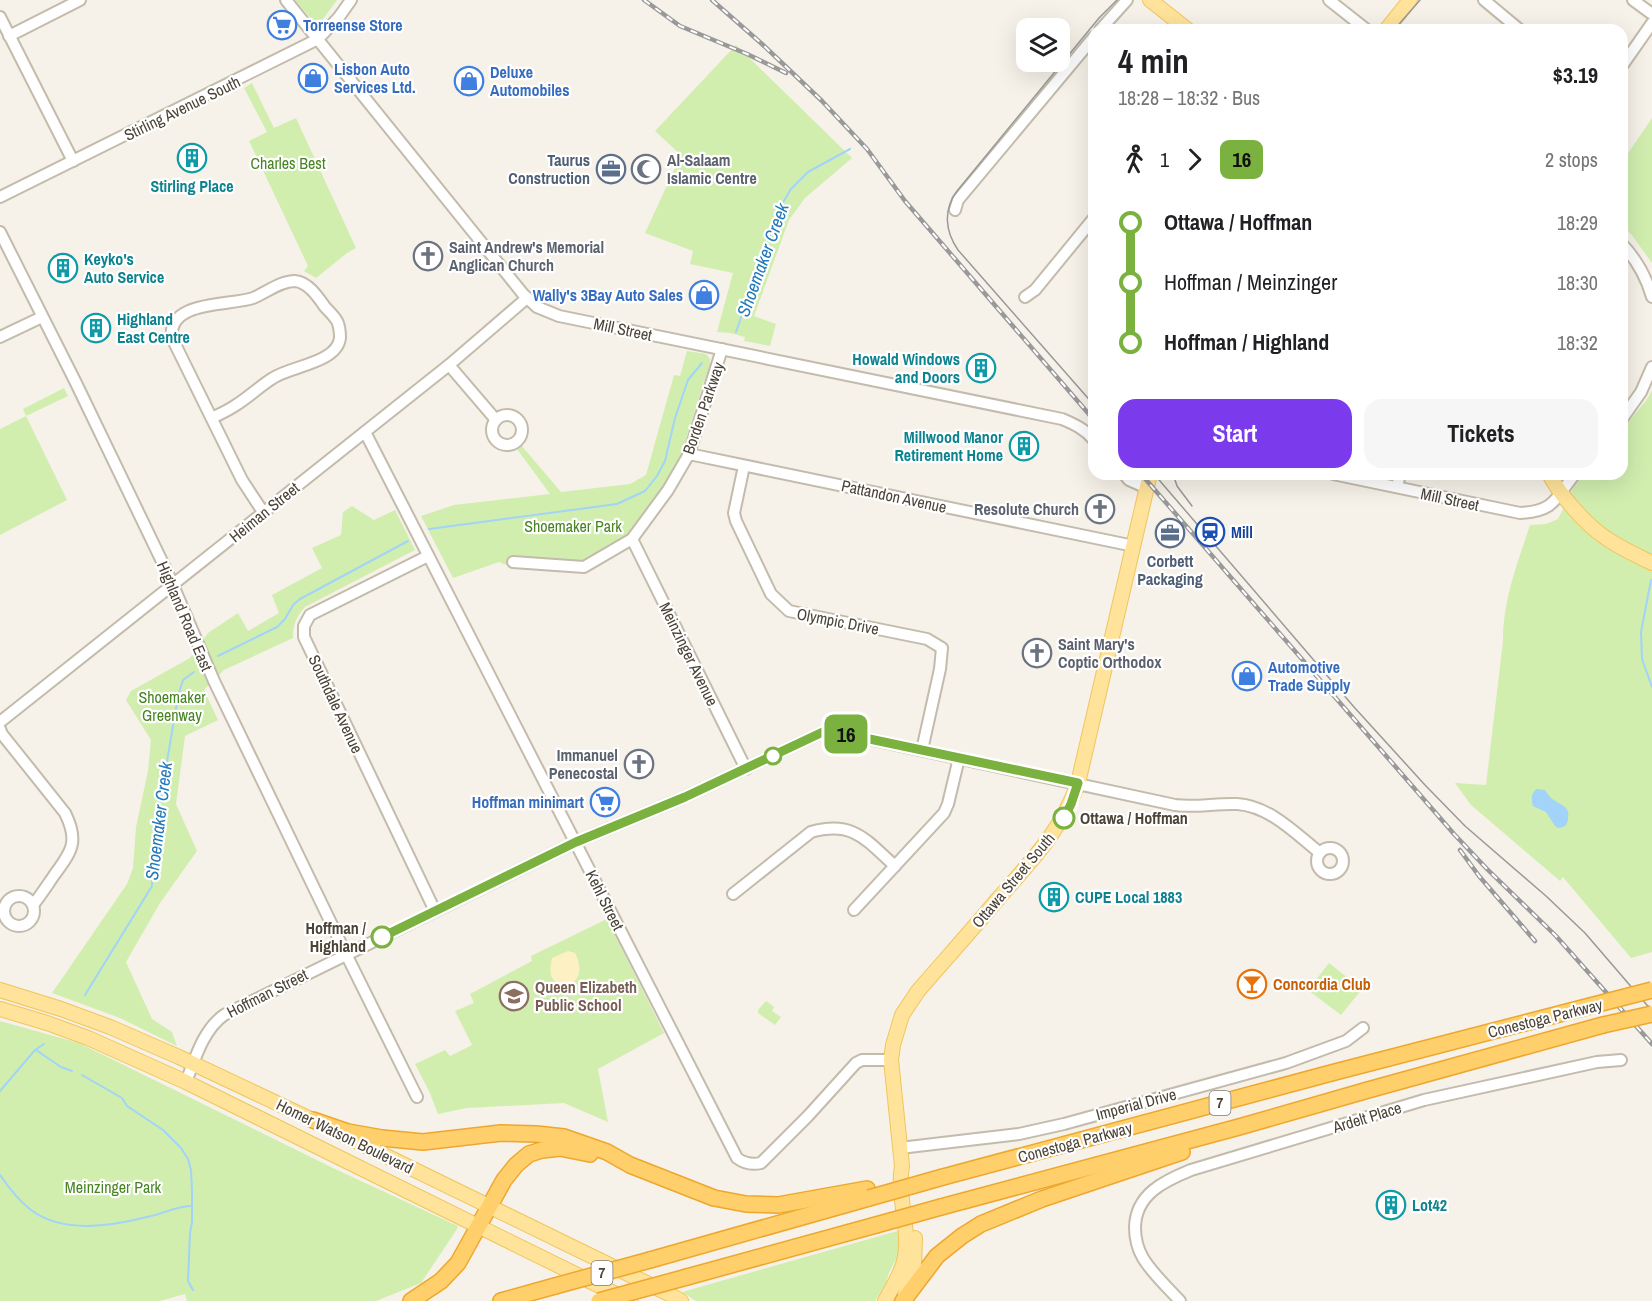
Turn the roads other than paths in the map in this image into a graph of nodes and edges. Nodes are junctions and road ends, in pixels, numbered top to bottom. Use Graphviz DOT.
graph roads {
  1 [pos="80,0"];
  2 [pos="286,0"];
  3 [pos="351,0"];
  4 [pos="1127,0"];
  5 [pos="1150,0"];
  6 [pos="1329,0"];
  7 [pos="1410,0"];
  8 [pos="1484,0"];
  9 [pos="1633,0"];
  10 [pos="1652,14"];
  11 [pos="0,17"];
  12 [pos="1652,22"];
  13 [pos="1105,24"];
  14 [pos="1180,24"];
  15 [pos="1359,24"];
  16 [pos="1391,24"];
  17 [pos="1513,24"];
  18 [pos="9,36"];
  19 [pos="318,39"];
  20 [pos="1088,44"];
  21 [pos="1628,57"];
  22 [pos="73,161"];
  23 [pos="0,197"];
  24 [pos="955,210"];
  25 [pos="1088,225"];
  26 [pos="0,232"];
  27 [pos="1628,251"];
  28 [pos="1025,297"];
  29 [pos="1652,297"];
  30 [pos="527,298"];
  31 [pos="42,317"];
  32 [pos="0,337"];
  33 [pos="722,350"];
  34 [pos="449,365"];
  35 [pos="1652,367"];
  36 [pos="1628,410"];
  37 [pos="212,418"];
  38 [pos="496,420"];
  39 [pos="365,432"];
  40 [pos="1088,433"];
  41 [pos="689,454"];
  42 [pos="744,466"];
  43 [pos="1129,480"];
  44 [pos="1363,480"];
  45 [pos="1399,480"];
  46 [pos="1553,480"];
  47 [pos="1571,480"];
  48 [pos="1148,481"];
  49 [pos="1397,487"];
  50 [pos="1561,493"];
  51 [pos="263,512"];
  52 [pos="632,539"];
  53 [pos="1134,546"];
  54 [pos="428,556"];
  55 [pos="513,562"];
  56 [pos="1652,563"];
  57 [pos="173,584"];
  58 [pos="0,722"];
  59 [pos="0,729"];
  60 [pos="922,750"];
  61 [pos="959,758"];
  62 [pos="746,769"];
  63 [pos="1078,783"];
  64 [pos="576,842"];
  65 [pos="1320,853"];
  66 [pos="895,866"];
  67 [pos="733,894"];
  68 [pos="33,905"];
  69 [pos="854,910"];
  70 [pos="435,911"];
  71 [pos="346,954"];
  72 [pos="0,990"];
  73 [pos="1652,990"];
  74 [pos="0,1009"];
  75 [pos="1652,1014"];
  76 [pos="1363,1028"];
  77 [pos="891,1060"];
  78 [pos="1621,1060"];
  79 [pos="193,1064"];
  80 [pos="186,1082"];
  81 [pos="417,1097"];
  82 [pos="312,1120"];
  83 [pos="1239,1127"];
  84 [pos="900,1148"];
  85 [pos="630,1165"];
  86 [pos="902,1166"];
  87 [pos="868,1193"];
  88 [pos="490,1208"];
  89 [pos="473,1224"];
  90 [pos="644,1289"];
  91 [pos="411,1301"];
  92 [pos="501,1301"];
  93 [pos="599,1301"];
  94 [pos="622,1301"];
  95 [pos="630,1301"];
  96 [pos="681,1301"];
  97 [pos="885,1301"];
  98 [pos="903,1301"];
  99 [pos="1180,1301"];
  1 -- 18 [label="street"];
  2 -- 19 [label="street, Mill Street"];
  3 -- 19 [label="street, Stirling Avenue South"];
  4 -- 13 [label="street"];
  5 -- 14 [label="main road"];
  6 -- 15 [label="street"];
  7 -- 16 [label="main road"];
  8 -- 17 [label="street"];
  9 -- 10 [label="street"];
  11 -- 18 [label="street"];
  12 -- 21 [label="street"];
  18 -- 22 [label="street"];
  19 -- 22 [label="street, Stirling Avenue South"];
  19 -- 30 [label="street, Mill Street"];
  20 -- 24 [label="street"];
  22 -- 23 [label="street, Stirling Avenue South"];
  25 -- 28 [label="street"];
  26 -- 31 [label="street, Highland Road East"];
  27 -- 29 [label="street"];
  30 -- 33 [label="street, Mill Street"];
  30 -- 34 [label="street, Heiman Street"];
  31 -- 32 [label="street"];
  31 -- 57 [label="street, Highland Road East"];
  33 -- 40 [label="street, Mill Street"];
  33 -- 41 [label="street, Borden Parkway"];
  34 -- 38 [label="street"];
  34 -- 39 [label="street, Heiman Street"];
  35 -- 36 [label="street"];
  37 -- 37 [label="street"];
  37 -- 51 [label="street"];
  39 -- 51 [label="street, Heiman Street"];
  39 -- 54 [label="street, Kehl Street"];
  41 -- 42 [label="street, Pattandon Avenue"];
  41 -- 52 [label="street, Borden Parkway"];
  42 -- 53 [label="street, Pattandon Avenue"];
  42 -- 60 [label="street, Olympic Drive"];
  43 -- 48 [label="street"];
  44 -- 49 [label="street, Mill Street"];
  45 -- 49 [label="street"];
  46 -- 50 [label="main road"];
  47 -- 50 [label="street, Mill Street"];
  48 -- 53 [label="main road, Ottawa Street South"];
  49 -- 50 [label="street, Mill Street"];
  50 -- 56 [label="main road"];
  51 -- 57 [label="street, Heiman Street"];
  52 -- 55 [label="street, Borden Parkway"];
  52 -- 62 [label="street, Meinzinger Avenue"];
  53 -- 63 [label="main road, Ottawa Street South"];
  54 -- 64 [label="street, Kehl Street"];
  54 -- 70 [label="street, Southdale Avenue"];
  57 -- 58 [label="street, Heiman Street"];
  57 -- 71 [label="street, Highland Road East"];
  59 -- 68 [label="street"];
  60 -- 61 [label="street, Hoffman Street"];
  60 -- 62 [label="street, Hoffman Street"];
  61 -- 63 [label="street, Hoffman Street"];
  61 -- 66 [label="street"];
  62 -- 64 [label="street, Hoffman Street"];
  63 -- 65 [label="street, Hoffman Street"];
  63 -- 77 [label="main road, Ottawa Street South"];
  64 -- 70 [label="street, Hoffman Street"];
  64 -- 77 [label="street, Kehl Street"];
  66 -- 67 [label="street"];
  66 -- 69 [label="street"];
  70 -- 71 [label="street, Hoffman Street"];
  71 -- 79 [label="street, Hoffman Street"];
  71 -- 81 [label="street, Highland Road East"];
  72 -- 79 [label="main road, Homer Watson Boulevard"];
  73 -- 87 [label="highway, Conestoga Parkway / 7, bridge"];
  74 -- 80 [label="main road, Homer Watson Boulevard"];
  75 -- 83 [label="highway, Conestoga Parkway / 7, bridge"];
  76 -- 84 [label="street, Imperial Drive"];
  77 -- 84 [label="main road, Ottawa Street South"];
  78 -- 99 [label="street, Ardelt Place"];
  79 -- 80 [label="street, Hoffman Street"];
  79 -- 82 [label="main road, Homer Watson Boulevard"];
  80 -- 89 [label="main road, Homer Watson Boulevard"];
  82 -- 85 [label="highway"];
  82 -- 88 [label="main road, Homer Watson Boulevard"];
  83 -- 90 [label="highway, Conestoga Parkway / 7, bridge"];
  83 -- 98 [label="highway"];
  84 -- 86 [label="main road, Ottawa Street South"];
  85 -- 87 [label="highway"];
  85 -- 88 [label="highway"];
  86 -- 97 [label="main road, Ottawa Street South"];
  86 -- 98 [label="main road, Ottawa Street South"];
  87 -- 92 [label="highway, Conestoga Parkway / 7, bridge"];
  88 -- 89 [label="highway"];
  88 -- 96 [label="main road, Homer Watson Boulevard"];
  89 -- 91 [label="highway"];
  89 -- 95 [label="main road, Homer Watson Boulevard"];
  90 -- 93 [label="highway, Conestoga Parkway / 7, bridge"];
  90 -- 94 [label="highway, bridge"];
}
